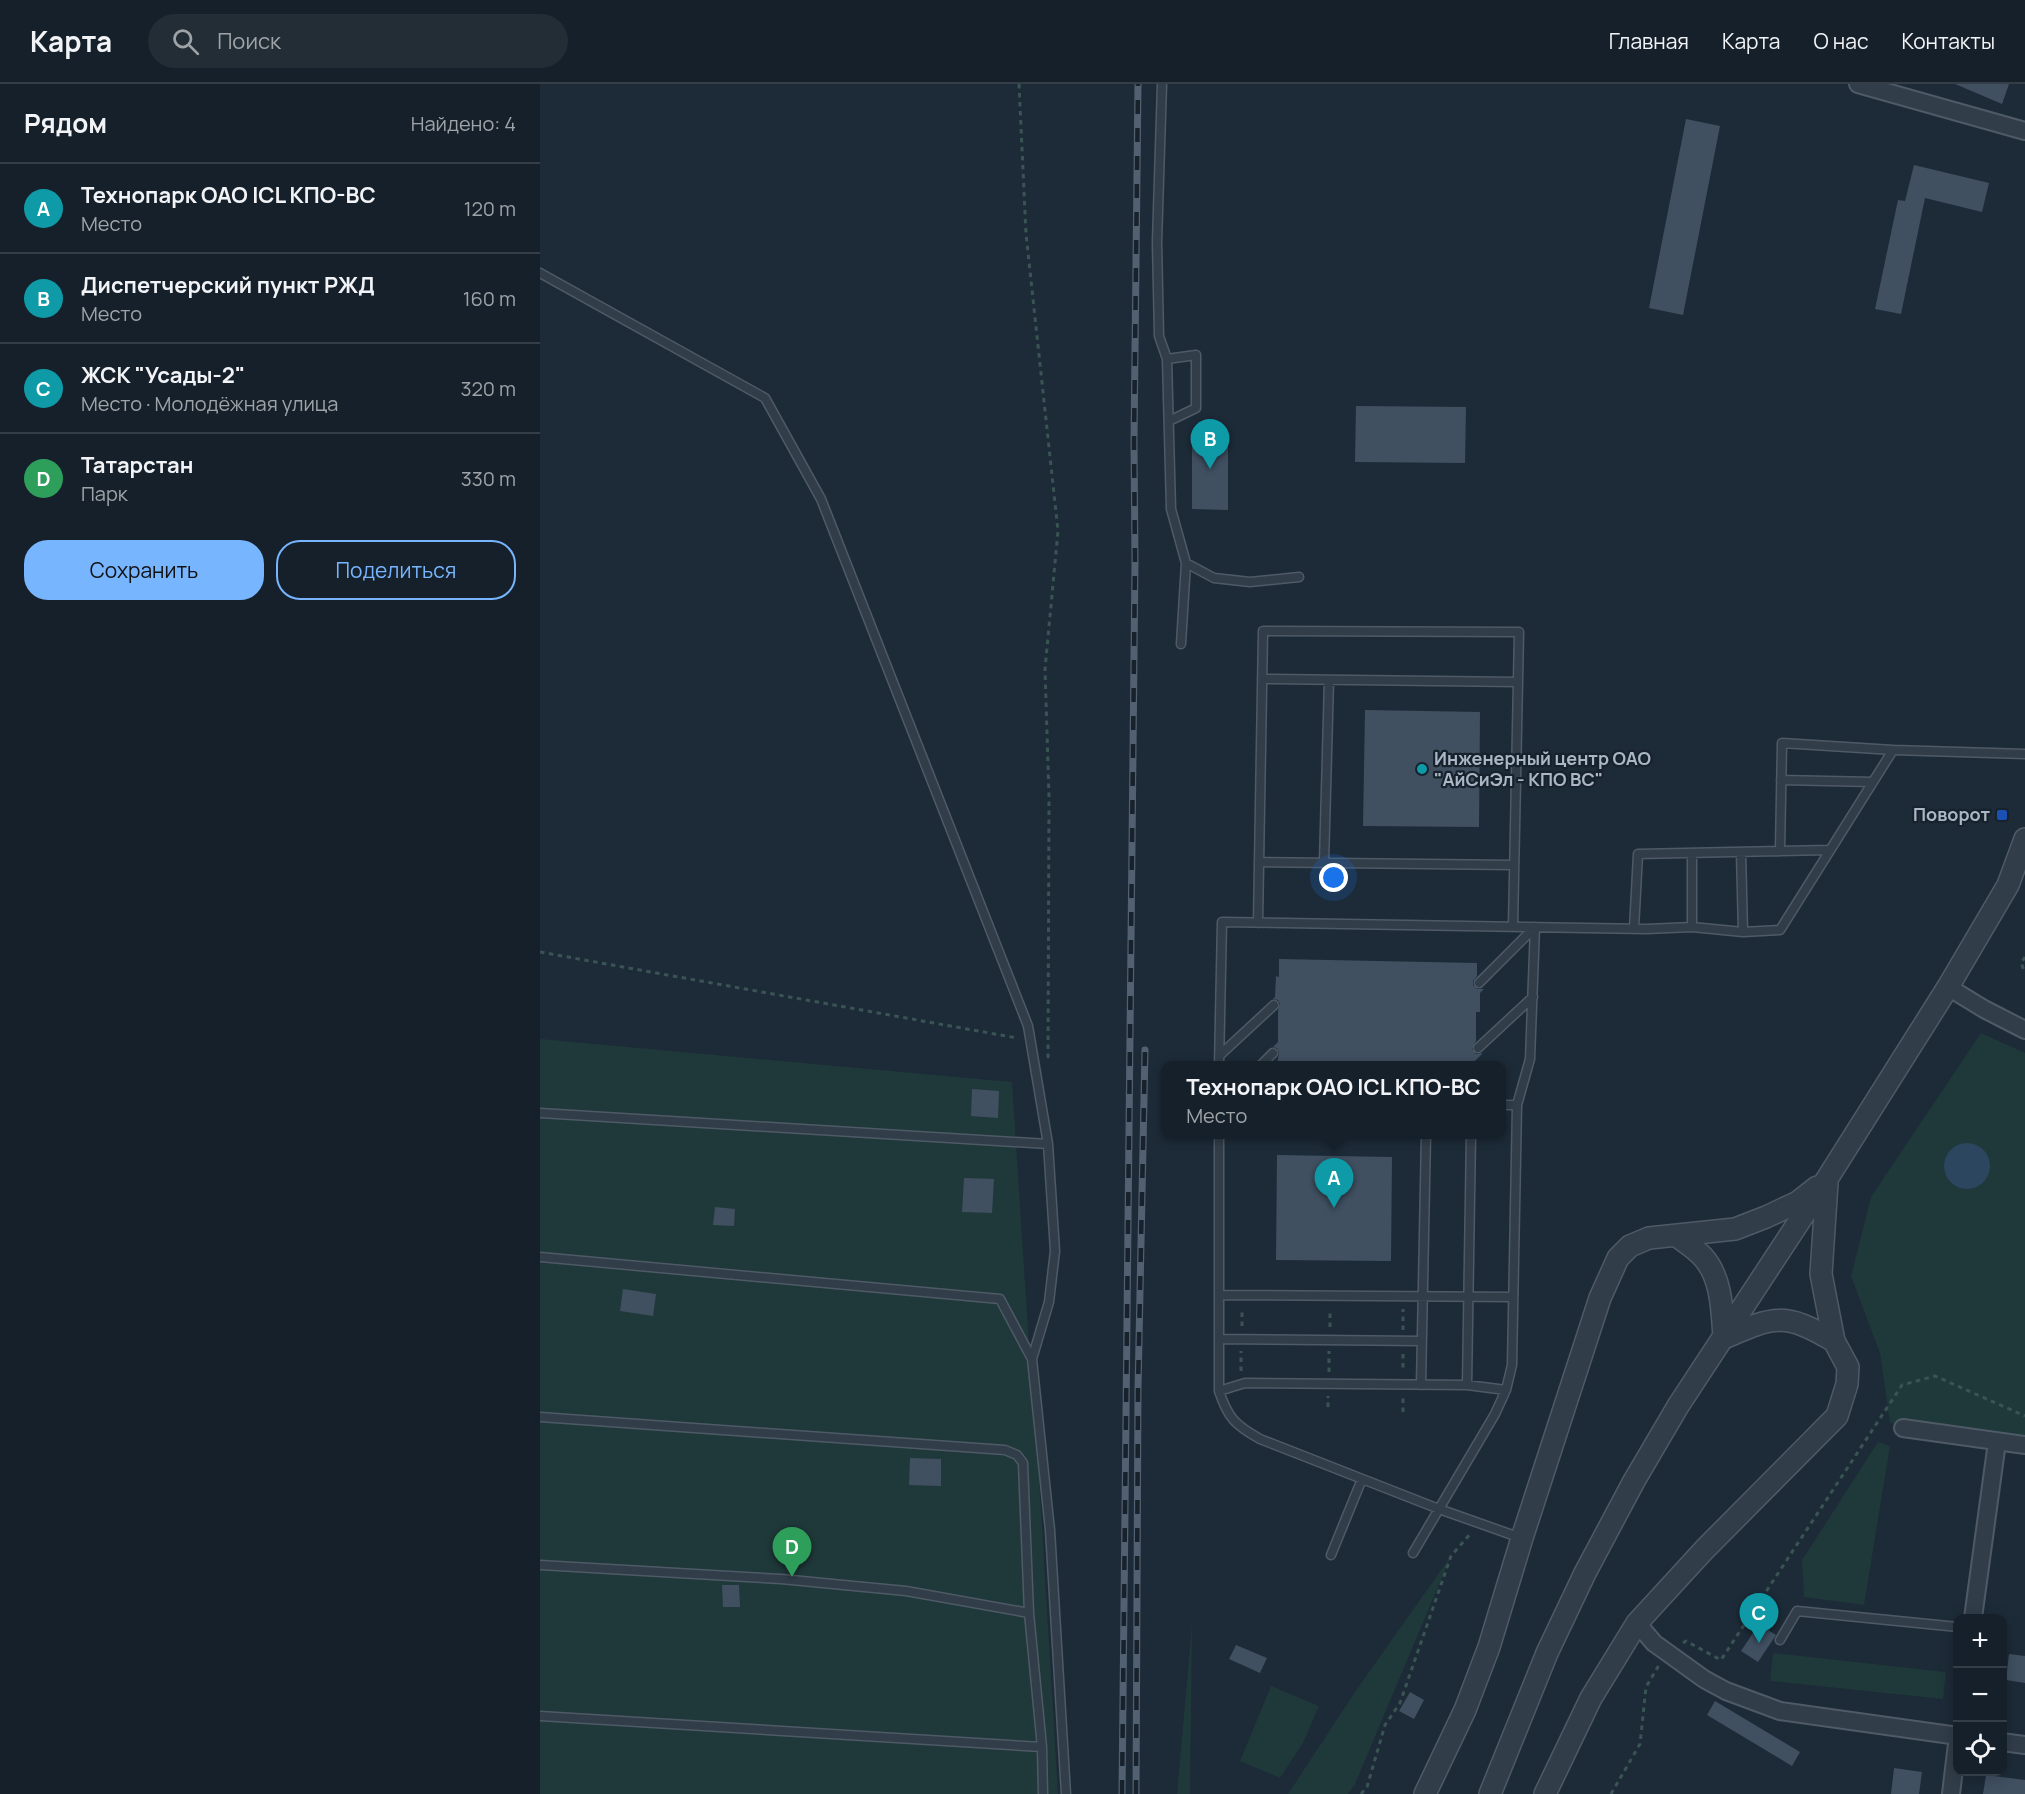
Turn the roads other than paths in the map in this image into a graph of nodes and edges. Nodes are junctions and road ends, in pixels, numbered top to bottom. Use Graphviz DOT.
graph roads {
  1 [pos="1162,84"];
  2 [pos="1858,84"];
  3 [pos="2025,131"];
  4 [pos="540,273"];
  5 [pos="1167,358"];
  6 [pos="1169,421"];
  7 [pos="1186,563"];
  8 [pos="1299,577"];
  9 [pos="1181,644"];
  10 [pos="1262,679"];
  11 [pos="1329,680"];
  12 [pos="1518,682"];
  13 [pos="1893,750"];
  14 [pos="2025,754"];
  15 [pos="1781,780"];
  16 [pos="1873,782"];
  17 [pos="2025,839"];
  18 [pos="1830,850"];
  19 [pos="1780,851"];
  20 [pos="1741,852"];
  21 [pos="1692,853"];
  22 [pos="1259,862"];
  23 [pos="1324,863"];
  24 [pos="1514,865"];
  25 [pos="1258,923"];
  26 [pos="1513,926"];
  27 [pos="1535,927"];
  28 [pos="1692,927"];
  29 [pos="1634,928"];
  30 [pos="1743,932"];
  31 [pos="1479,983"];
  32 [pos="1948,987"];
  33 [pos="1533,997"];
  34 [pos="1274,1005"];
  35 [pos="2025,1030"];
  36 [pos="1478,1048"];
  37 [pos="1273,1053"];
  38 [pos="1220,1055"];
  39 [pos="1220,1061"];
  40 [pos="1264,1061"];
  41 [pos="1506,1105"];
  42 [pos="1517,1105"];
  43 [pos="540,1113"];
  44 [pos="1219,1139"];
  45 [pos="1426,1139"];
  46 [pos="1470,1139"];
  47 [pos="1048,1144"];
  48 [pos="1827,1179"];
  49 [pos="1677,1236"];
  50 [pos="540,1257"];
  51 [pos="1219,1294"];
  52 [pos="1423,1295"];
  53 [pos="1468,1296"];
  54 [pos="1513,1297"];
  55 [pos="1724,1338"];
  56 [pos="1219,1339"];
  57 [pos="1422,1341"];
  58 [pos="1834,1341"];
  59 [pos="1032,1359"];
  60 [pos="1421,1385"];
  61 [pos="1467,1385"];
  62 [pos="1506,1390"];
  63 [pos="1219,1391"];
  64 [pos="540,1417"];
  65 [pos="1903,1428"];
  66 [pos="1997,1442"];
  67 [pos="2025,1445"];
  68 [pos="1362,1479"];
  69 [pos="1439,1509"];
  70 [pos="1522,1538"];
  71 [pos="1413,1553"];
  72 [pos="1331,1555"];
  73 [pos="540,1565"];
  74 [pos="1029,1613"];
  75 [pos="1974,1614"];
  76 [pos="1637,1623"];
  77 [pos="1953,1627"];
  78 [pos="1780,1640"];
  79 [pos="540,1716"];
  80 [pos="1953,1735"];
  81 [pos="2007,1743"];
  82 [pos="2025,1745"];
  83 [pos="1042,1747"];
  84 [pos="1953,1775"];
  85 [pos="1043,1794"];
  86 [pos="1066,1794"];
  87 [pos="1425,1794"];
  88 [pos="1490,1794"];
  89 [pos="1545,1794"];
  90 [pos="1951,1794"];
  1 -- 5 [label="lane"];
  2 -- 3 [label="street"];
  4 -- 47 [label="lane"];
  5 -- 6 [label="lane"];
  5 -- 6 [label="lane"];
  6 -- 7 [label="lane"];
  7 -- 8 [label="lane"];
  7 -- 9 [label="lane"];
  10 -- 11 [label="lane"];
  10 -- 12 [label="lane"];
  10 -- 22 [label="lane"];
  11 -- 12 [label="lane"];
  11 -- 23 [label="lane"];
  12 -- 24 [label="lane"];
  13 -- 14 [label="lane"];
  13 -- 15 [label="lane"];
  13 -- 16 [label="lane"];
  15 -- 16 [label="lane"];
  15 -- 19 [label="lane"];
  16 -- 18 [label="lane"];
  17 -- 32 [label="street"];
  18 -- 19 [label="lane"];
  18 -- 30 [label="lane"];
  19 -- 20 [label="lane"];
  20 -- 21 [label="lane"];
  20 -- 30 [label="lane"];
  21 -- 28 [label="lane"];
  21 -- 29 [label="lane"];
  22 -- 23 [label="lane"];
  22 -- 25 [label="lane"];
  23 -- 24 [label="lane"];
  24 -- 26 [label="lane"];
  25 -- 26 [label="lane"];
  25 -- 38 [label="lane"];
  26 -- 27 [label="lane"];
  27 -- 29 [label="lane"];
  27 -- 31 [label="lane"];
  27 -- 33 [label="lane"];
  28 -- 29 [label="lane"];
  28 -- 30 [label="lane"];
  32 -- 35 [label="street"];
  32 -- 48 [label="street"];
  33 -- 36 [label="lane"];
  33 -- 42 [label="lane"];
  34 -- 38 [label="lane"];
  37 -- 40 [label="lane"];
  38 -- 39 [label="lane"];
  41 -- 42 [label="lane"];
  42 -- 54 [label="lane"];
  43 -- 47 [label="lane"];
  44 -- 51 [label="lane"];
  45 -- 52 [label="lane"];
  46 -- 53 [label="lane"];
  47 -- 59 [label="lane"];
  48 -- 49 [label="street"];
  48 -- 55 [label="street"];
  48 -- 58 [label="street"];
  49 -- 55 [label="street"];
  49 -- 70 [label="street"];
  50 -- 59 [label="lane"];
  51 -- 52 [label="lane"];
  51 -- 56 [label="lane"];
  52 -- 53 [label="lane"];
  52 -- 57 [label="lane"];
  53 -- 54 [label="lane"];
  53 -- 61 [label="lane"];
  54 -- 62 [label="lane"];
  55 -- 58 [label="street"];
  55 -- 88 [label="street"];
  56 -- 57 [label="lane"];
  56 -- 63 [label="lane"];
  57 -- 60 [label="lane"];
  58 -- 76 [label="street"];
  59 -- 86 [label="lane"];
  60 -- 61 [label="lane"];
  60 -- 63 [label="lane"];
  61 -- 62 [label="lane"];
  62 -- 69 [label="lane"];
  63 -- 68 [label="lane"];
  64 -- 74 [label="lane"];
  65 -- 66 [label="street"];
  66 -- 67 [label="street"];
  66 -- 75 [label="street"];
  68 -- 69 [label="lane"];
  68 -- 72 [label="lane"];
  69 -- 70 [label="lane"];
  69 -- 71 [label="lane"];
  70 -- 87 [label="street"];
  73 -- 74 [label="lane"];
  74 -- 83 [label="lane"];
  76 -- 80 [label="street"];
  76 -- 89 [label="street"];
  77 -- 78 [label="lane"];
  79 -- 83 [label="lane"];
  81 -- 82 [label="street"];
  83 -- 85 [label="lane"];
  84 -- 90 [label="street"];
}
